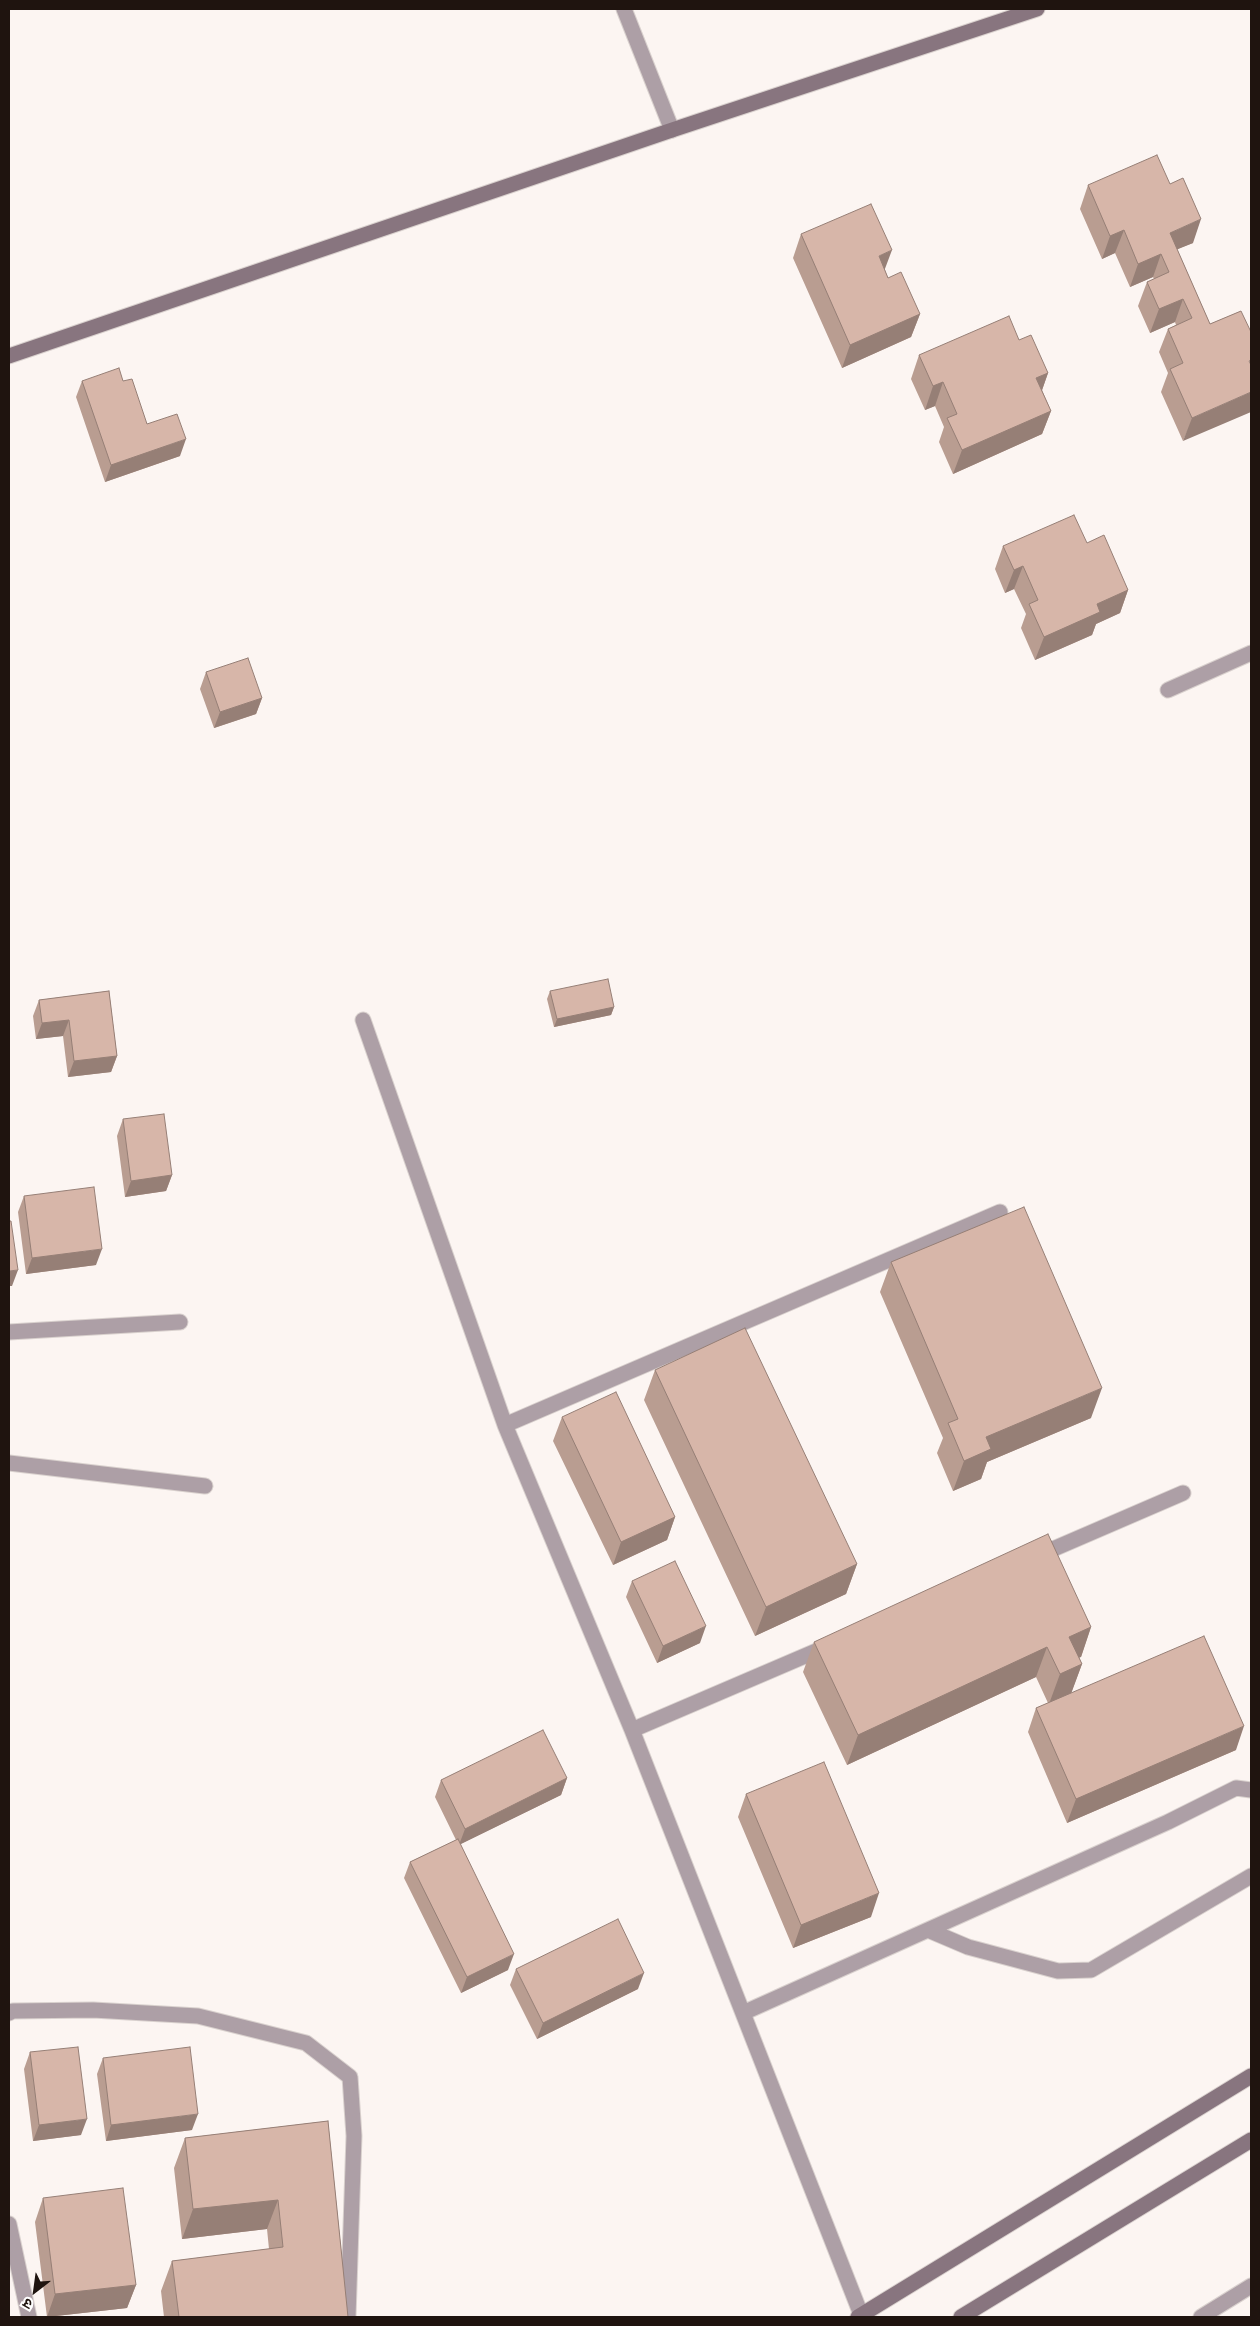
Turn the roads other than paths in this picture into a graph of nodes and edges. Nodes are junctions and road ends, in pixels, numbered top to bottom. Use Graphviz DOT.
graph roads {
  1 [pos="624,9"];
  2 [pos="1037,9"];
  3 [pos="672,130"];
  4 [pos="9,356"];
  5 [pos="1251,653"];
  6 [pos="1168,690"];
  7 [pos="363,1020"];
  8 [pos="1000,1212"];
  9 [pos="180,1322"];
  10 [pos="9,1332"];
  11 [pos="505,1425"];
  12 [pos="9,1463"];
  13 [pos="205,1486"];
  14 [pos="1183,1493"];
  15 [pos="1020,1563"];
  16 [pos="840,1641"];
  17 [pos="632,1730"];
  18 [pos="1251,1790"];
  19 [pos="1251,1876"];
  20 [pos="928,1930"];
  21 [pos="9,2013"];
  22 [pos="743,2013"];
  23 [pos="1251,2076"];
  24 [pos="1251,2140"];
  25 [pos="9,2224"];
  26 [pos="1251,2286"];
  27 [pos="29,2317"];
  28 [pos="348,2317"];
  29 [pos="861,2317"];
  30 [pos="960,2317"];
  31 [pos="1201,2317"];
  1 -- 3 [label="street"];
  2 -- 3 [label="street"];
  3 -- 4 [label="street"];
  5 -- 6 [label="street"];
  7 -- 11 [label="street"];
  8 -- 11 [label="street"];
  9 -- 10 [label="street"];
  11 -- 17 [label="street"];
  12 -- 13 [label="street"];
  14 -- 15 [label="street"];
  16 -- 17 [label="street"];
  17 -- 22 [label="street"];
  18 -- 20 [label="street"];
  19 -- 20 [label="street"];
  20 -- 22 [label="street"];
  21 -- 28 [label="street"];
  22 -- 29 [label="street"];
  23 -- 29 [label="street"];
  24 -- 30 [label="street"];
  25 -- 27 [label="street"];
  26 -- 31 [label="street"];
}
